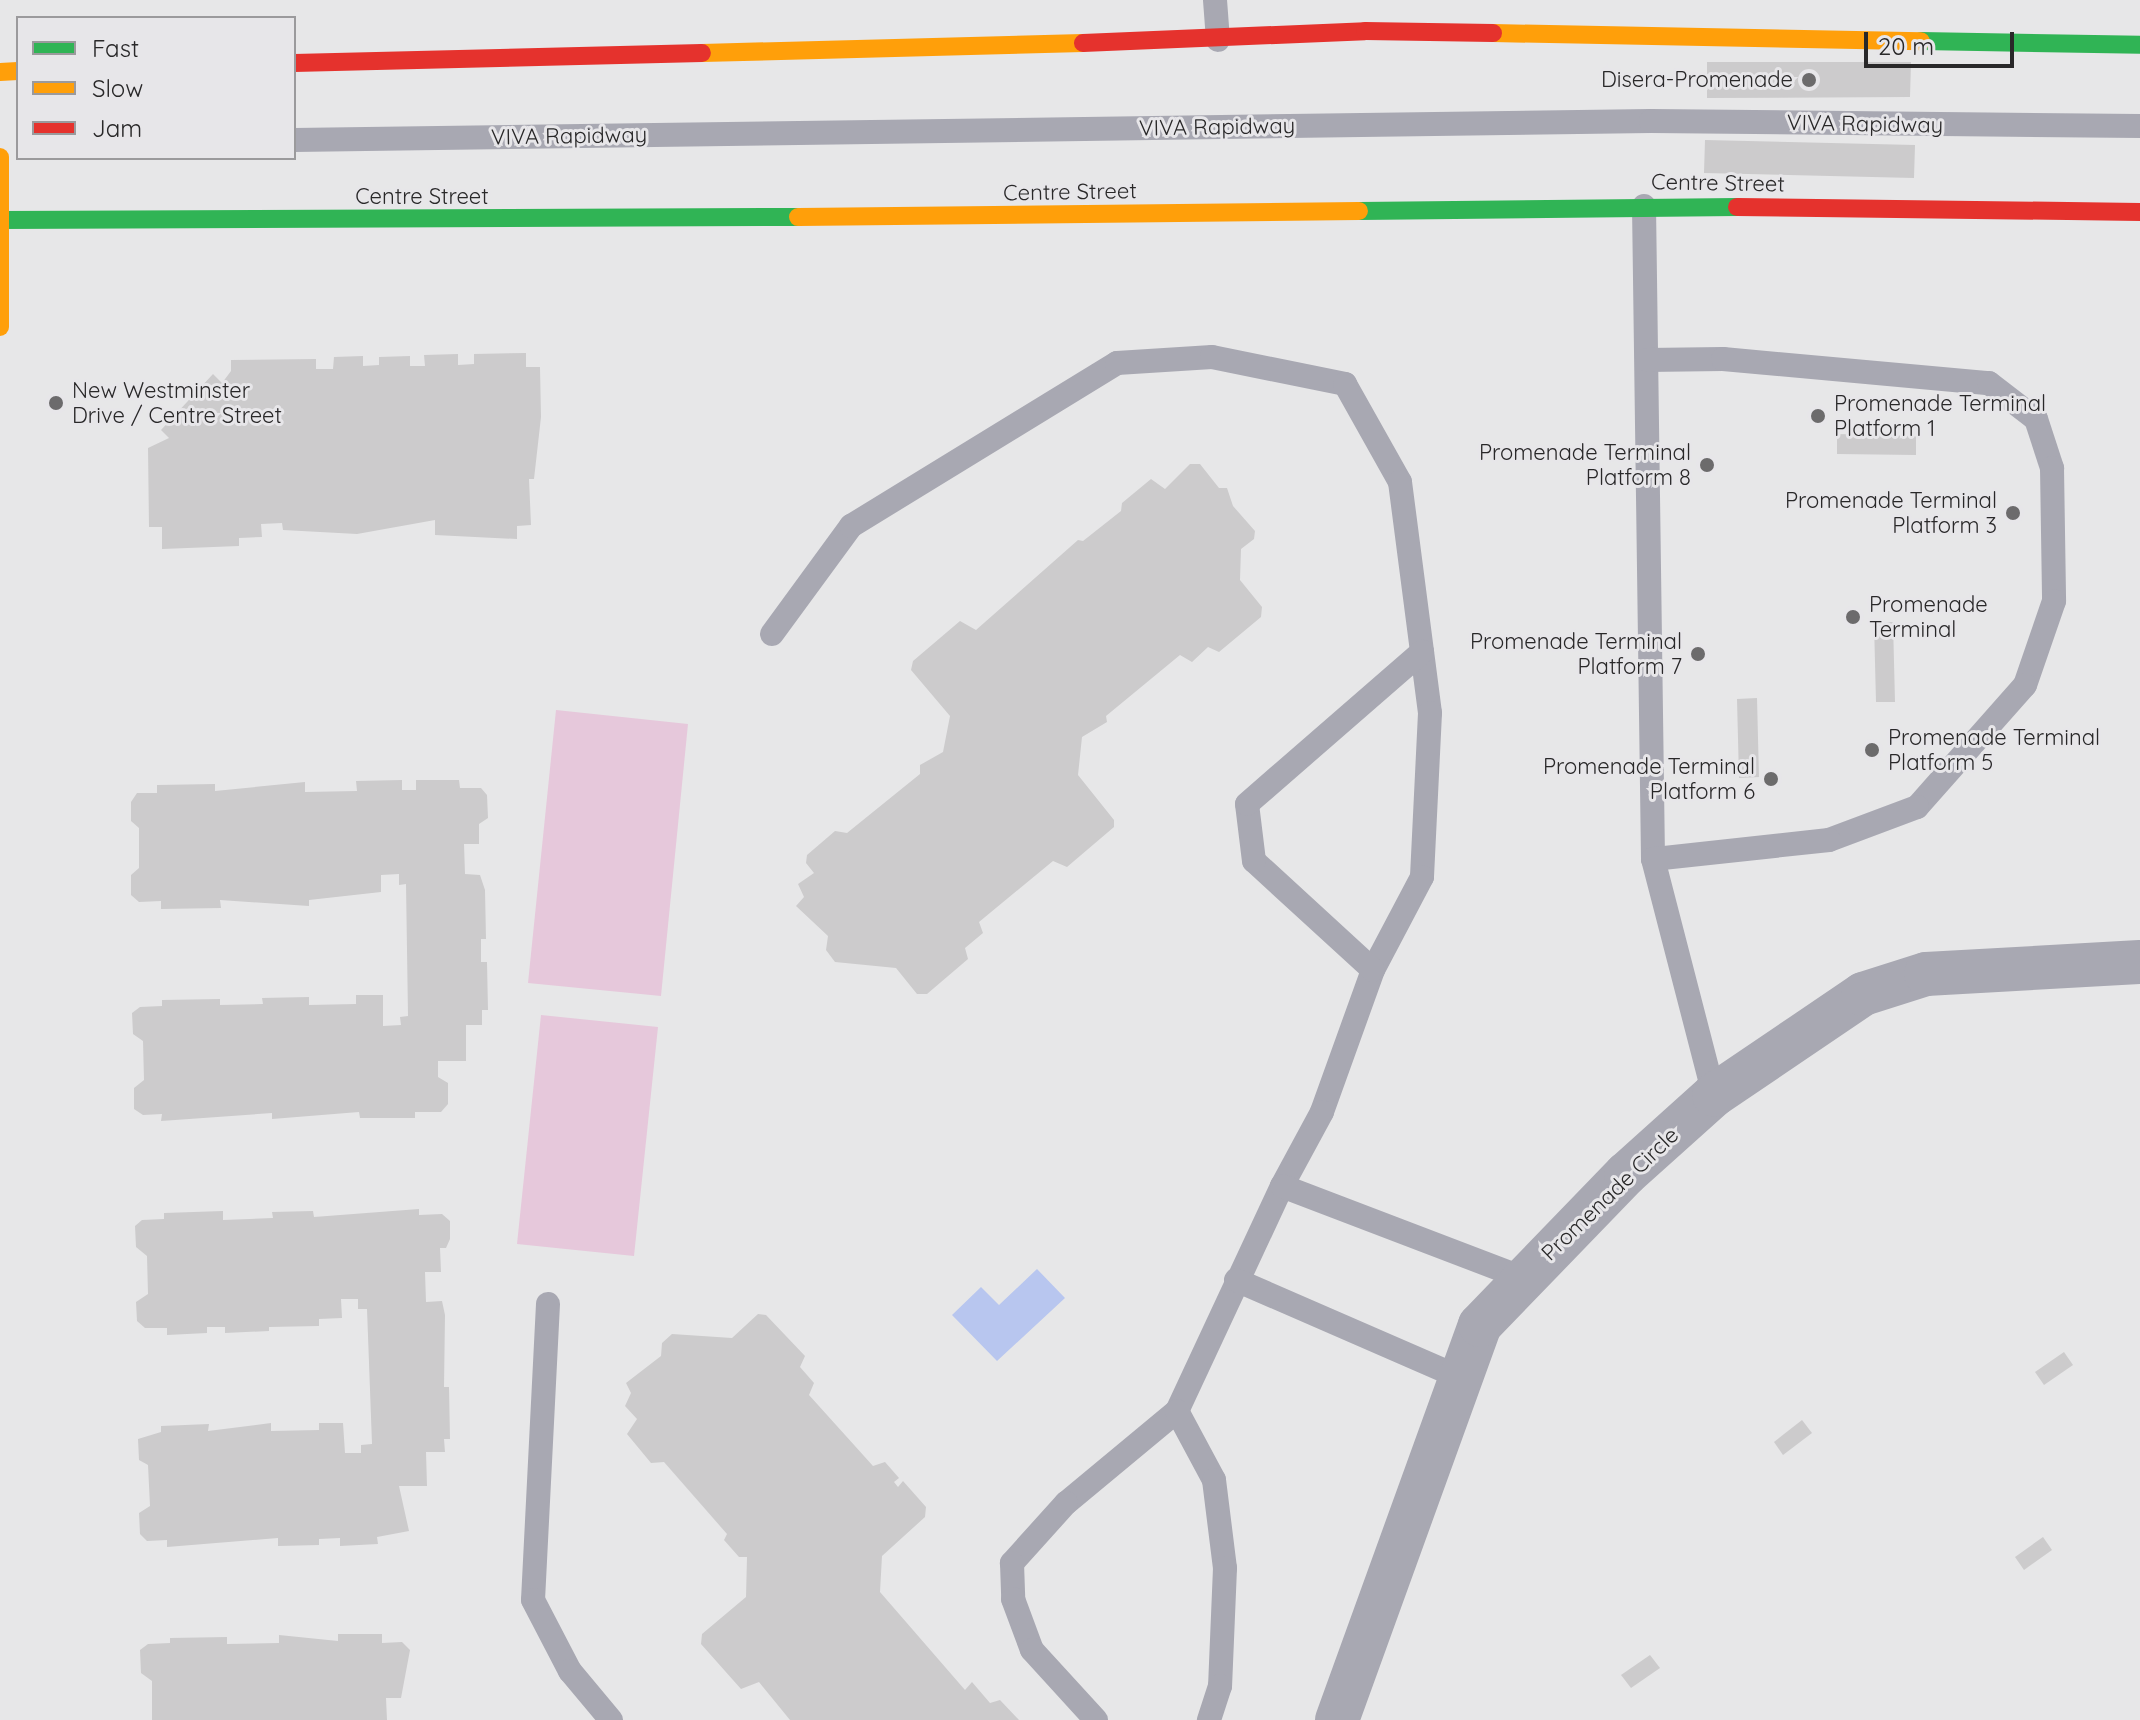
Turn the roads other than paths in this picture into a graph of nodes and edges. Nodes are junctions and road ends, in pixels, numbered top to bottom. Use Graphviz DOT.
graph roads {
  1 [pos="1215,0"];
  2 [pos="1218,40"];
  3 [pos="2140,45"];
  4 [pos="296,63"];
  5 [pos="2140,126"];
  6 [pos="296,140"];
  7 [pos="0,157"];
  8 [pos="1644,206"];
  9 [pos="2140,212"];
  10 [pos="2,220"];
  11 [pos="0,327"];
  12 [pos="1647,360"];
  13 [pos="772,634"];
  14 [pos="1422,652"];
  15 [pos="1653,859"];
  16 [pos="2140,962"];
  17 [pos="1373,970"];
  18 [pos="1714,1095"];
  19 [pos="1282,1186"];
  20 [pos="1525,1279"];
  21 [pos="1236,1280"];
  22 [pos="548,1304"];
  23 [pos="1461,1378"];
  24 [pos="1177,1411"];
  25 [pos="611,1720"];
  26 [pos="1096,1720"];
  27 [pos="1209,1720"];
  28 [pos="1337,1720"];
  1 -- 2 [label="lane"];
  2 -- 3 [label="main road"];
  2 -- 4 [label="main road"];
  5 -- 6 [label="lane, VIVA Rapidway"];
  7 -- 10 [label="main road"];
  8 -- 9 [label="main road, Centre Street"];
  8 -- 10 [label="main road, Centre Street"];
  8 -- 12 [label="lane"];
  10 -- 11 [label="main road"];
  12 -- 15 [label="lane"];
  12 -- 15 [label="lane"];
  13 -- 14 [label="lane"];
  14 -- 17 [label="lane"];
  14 -- 17 [label="lane"];
  15 -- 18 [label="lane"];
  16 -- 18 [label="street, Promenade Circle"];
  17 -- 19 [label="lane"];
  18 -- 20 [label="street, Promenade Circle"];
  19 -- 20 [label="lane"];
  19 -- 21 [label="lane"];
  20 -- 23 [label="street, Promenade Circle"];
  21 -- 23 [label="lane"];
  21 -- 24 [label="lane"];
  22 -- 25 [label="lane"];
  23 -- 28 [label="street, Promenade Circle"];
  24 -- 26 [label="lane"];
  24 -- 27 [label="lane"];
}
